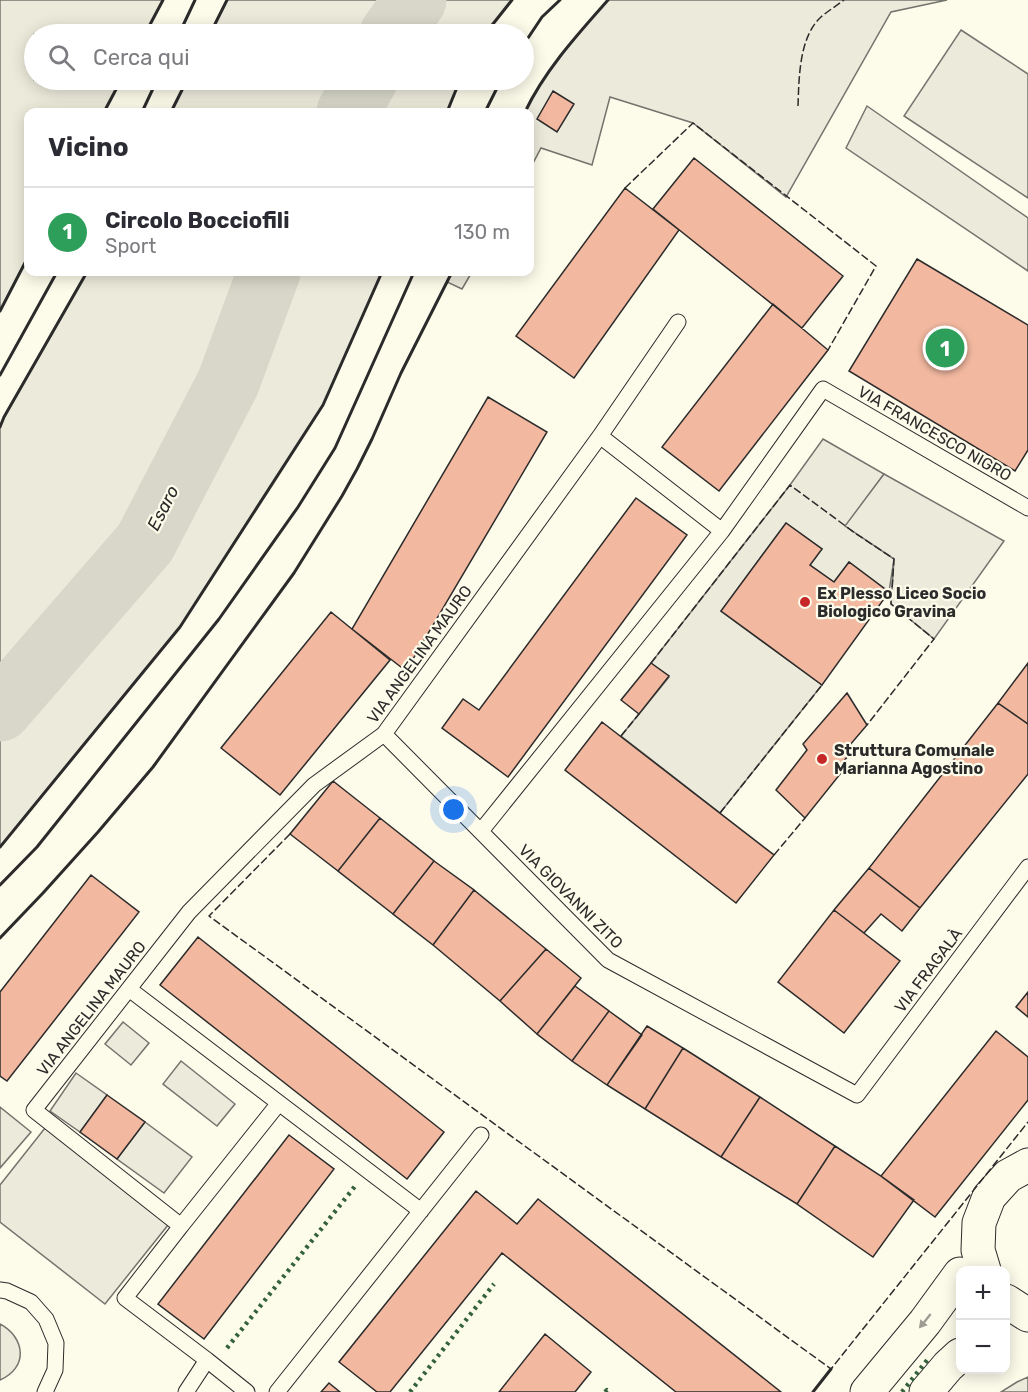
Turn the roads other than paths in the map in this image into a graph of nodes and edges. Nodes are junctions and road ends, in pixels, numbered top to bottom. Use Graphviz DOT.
graph roads {
  1 [pos="678,322"];
  2 [pos="600,436"];
  3 [pos="1028,508"];
  4 [pos="722,531"];
  5 [pos="384,734"];
  6 [pos="481,831"];
  7 [pos="1028,867"];
  8 [pos="129,989"];
  9 [pos="857,1095"];
  10 [pos="279,1103"];
  11 [pos="481,1135"];
  12 [pos="1028,1165"];
  13 [pos="421,1211"];
  14 [pos="181,1226"];
  15 [pos="972,1266"];
  16 [pos="956,1285"];
  17 [pos="0,1290"];
  18 [pos="956,1359"];
  19 [pos="207,1360"];
  20 [pos="46,1392"];
  21 [pos="186,1392"];
  22 [pos="247,1392"];
  23 [pos="278,1392"];
  24 [pos="867,1392"];
  25 [pos="926,1392"];
  1 -- 2 [label="lane, VIA ANGELINA MAURO"];
  2 -- 4 [label="lane"];
  2 -- 5 [label="lane, VIA ANGELINA MAURO"];
  3 -- 4 [label="lane, VIA FRANCESCO NIGRO"];
  4 -- 6 [label="lane"];
  5 -- 6 [label="lane, VIA GIOVANNI ZITO"];
  5 -- 8 [label="lane, VIA ANGELINA MAURO"];
  6 -- 9 [label="lane, VIA GIOVANNI ZITO"];
  7 -- 9 [label="lane, VIA FRAGALÀ"];
  8 -- 10 [label="lane"];
  8 -- 14 [label="lane, VIA ANGELINA MAURO"];
  10 -- 13 [label="lane"];
  10 -- 14 [label="lane"];
  11 -- 13 [label="lane"];
  12 -- 15 [label="street"];
  13 -- 23 [label="lane"];
  14 -- 19 [label="lane"];
  16 -- 24 [label="street, one-way"];
  17 -- 20 [label="lane"];
  18 -- 25 [label="street"];
  19 -- 21 [label="lane"];
  19 -- 22 [label="lane"];
}
